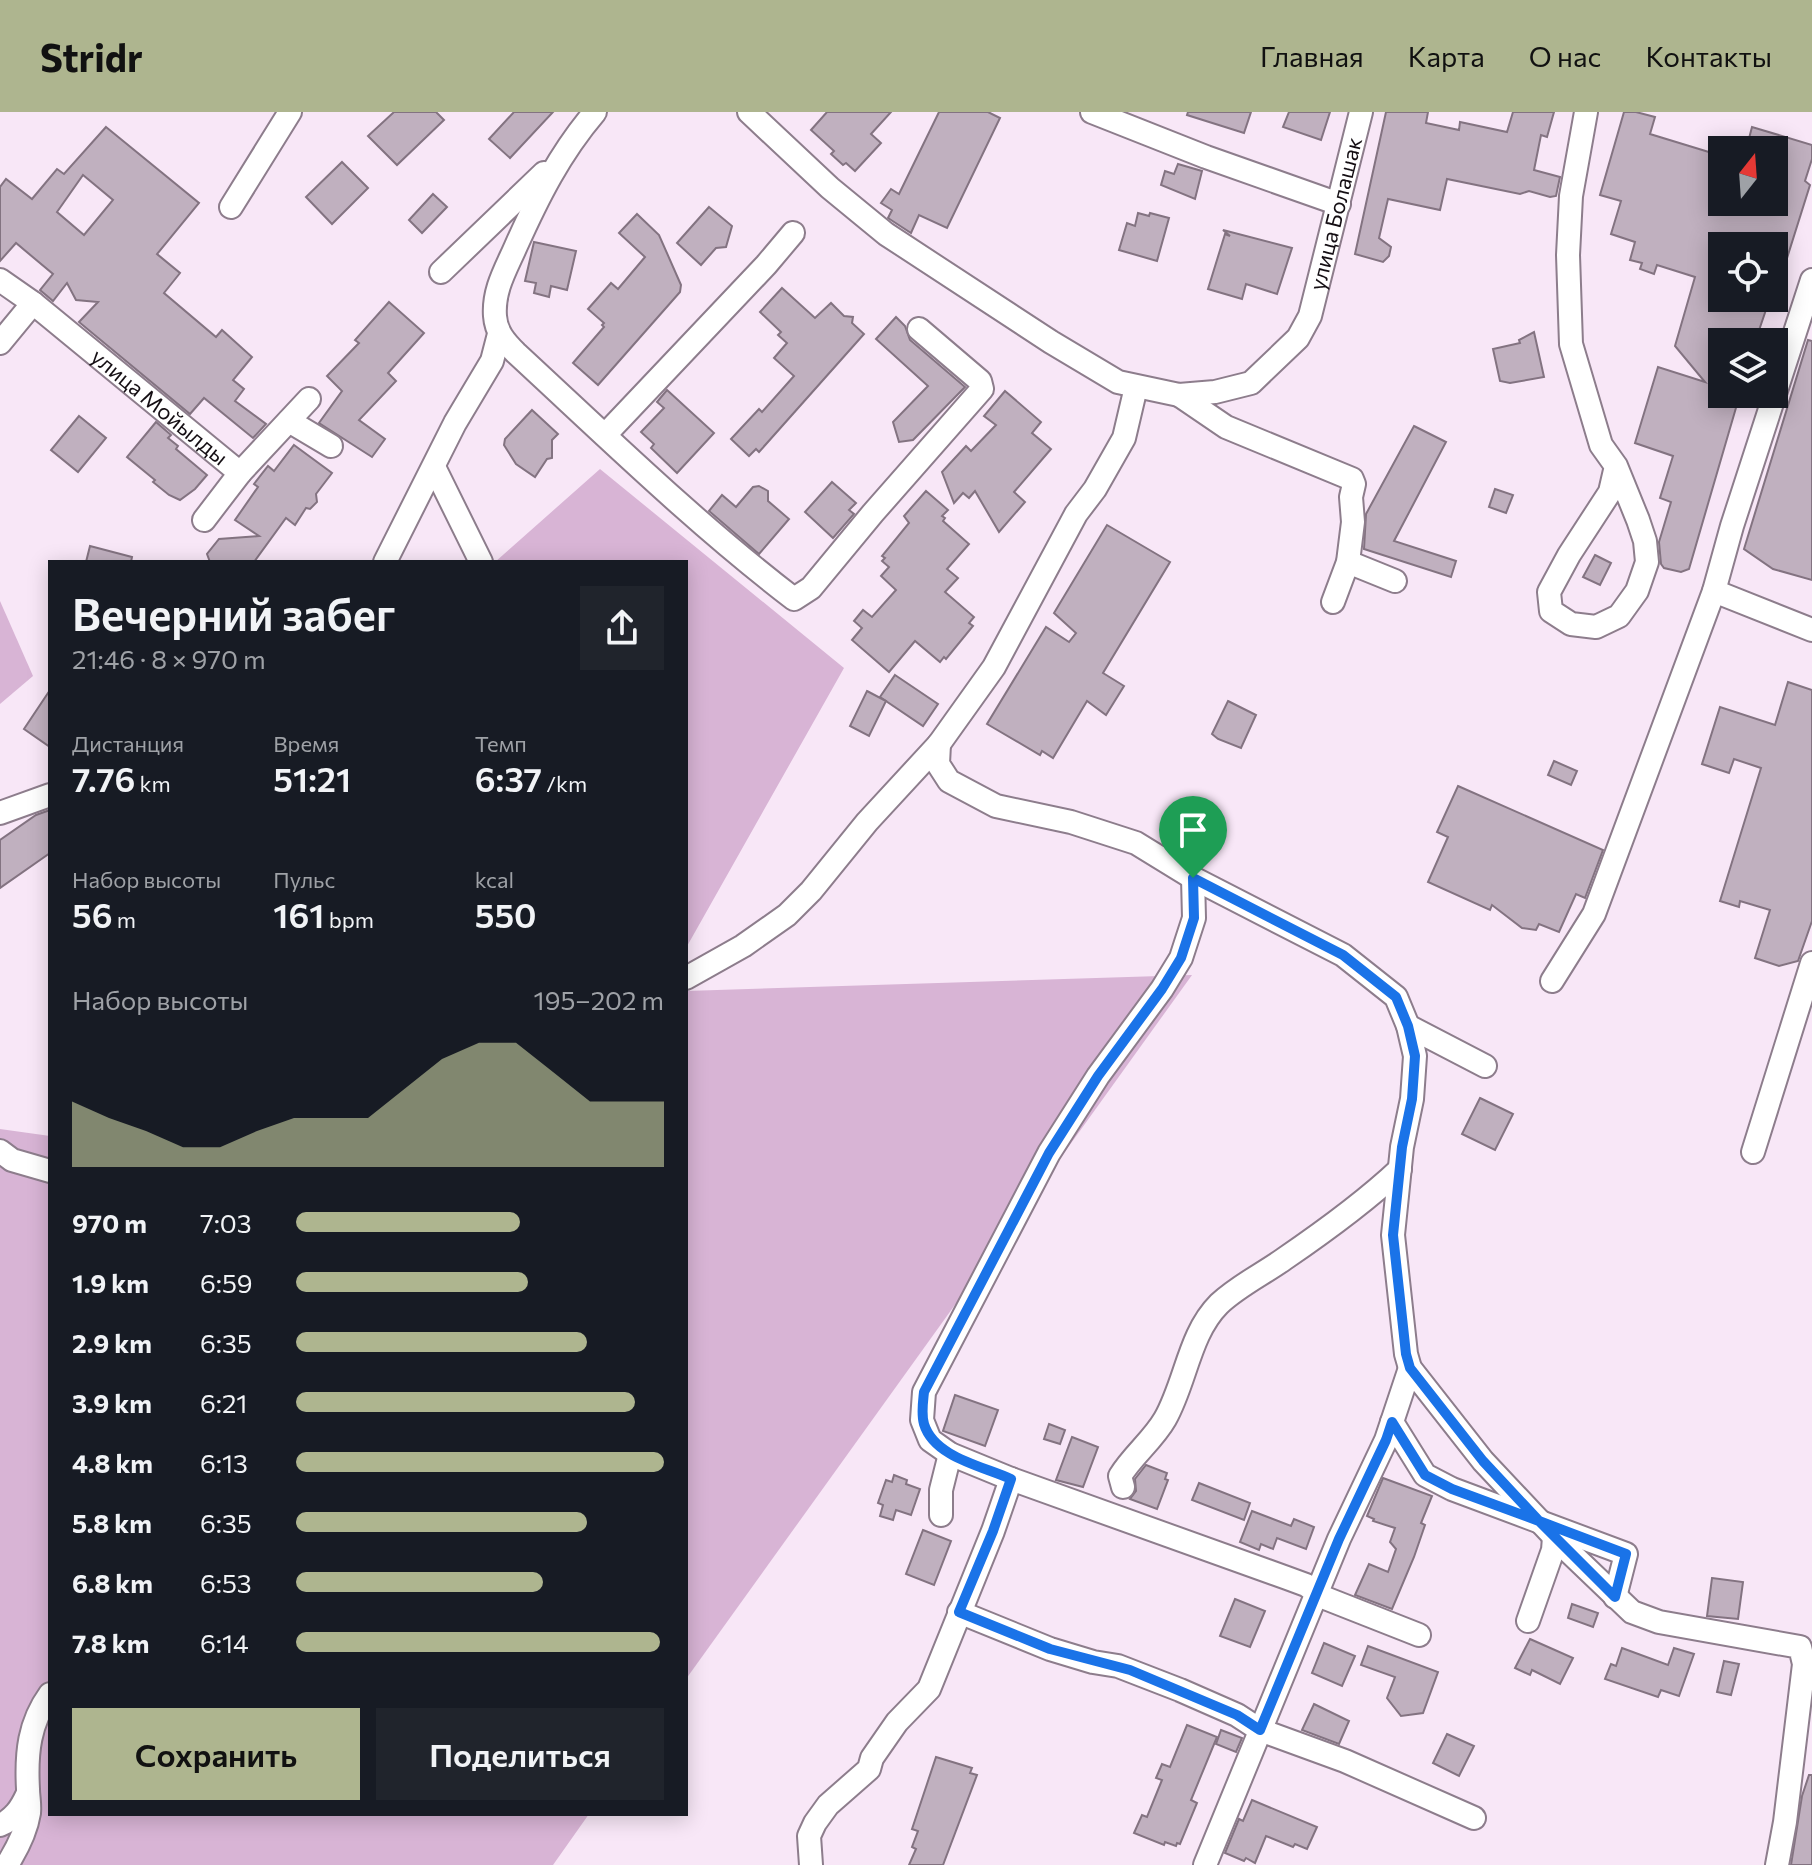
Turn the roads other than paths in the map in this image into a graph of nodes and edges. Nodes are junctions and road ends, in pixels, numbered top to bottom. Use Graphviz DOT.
graph roads {
  1 [pos="290,112"];
  2 [pos="595,112"];
  3 [pos="749,112"];
  4 [pos="1092,112"];
  5 [pos="1361,112"];
  6 [pos="1586,112"];
  7 [pos="559,158"];
  8 [pos="1339,204"];
  9 [pos="231,207"];
  10 [pos="793,233"];
  11 [pos="441,272"];
  12 [pos="0,280"];
  13 [pos="1812,280"];
  14 [pos="33,303"];
  15 [pos="919,329"];
  16 [pos="499,334"];
  17 [pos="0,343"];
  18 [pos="1136,387"];
  19 [pos="1179,395"];
  20 [pos="309,399"];
  21 [pos="289,421"];
  22 [pos="605,435"];
  23 [pos="331,446"];
  24 [pos="1616,466"];
  25 [pos="434,467"];
  26 [pos="240,473"];
  27 [pos="204,520"];
  28 [pos="386,560"];
  29 [pos="480,560"];
  30 [pos="1348,562"];
  31 [pos="1395,581"];
  32 [pos="1714,591"];
  33 [pos="1333,602"];
  34 [pos="1812,630"];
  35 [pos="939,744"];
  36 [pos="48,796"];
  37 [pos="0,813"];
  38 [pos="1193,878"];
  39 [pos="1812,963"];
  40 [pos="688,977"];
  41 [pos="1552,981"];
  42 [pos="1408,1026"];
  43 [pos="1485,1066"];
  44 [pos="0,1151"];
  45 [pos="1753,1152"];
  46 [pos="1400,1169"];
  47 [pos="48,1170"];
  48 [pos="1410,1368"];
  49 [pos="1392,1422"];
  50 [pos="950,1454"];
  51 [pos="1011,1479"];
  52 [pos="1123,1487"];
  53 [pos="941,1515"];
  54 [pos="1547,1529"];
  55 [pos="1317,1593"];
  56 [pos="1615,1597"];
  57 [pos="959,1612"];
  58 [pos="1528,1621"];
  59 [pos="1419,1635"];
  60 [pos="1806,1646"];
  61 [pos="1807,1681"];
  62 [pos="48,1697"];
  63 [pos="1260,1730"];
  64 [pos="28,1794"];
  65 [pos="1474,1818"];
  66 [pos="0,1825"];
  67 [pos="7,1865"];
  68 [pos="811,1865"];
  69 [pos="1205,1865"];
  70 [pos="1777,1865"];
  1 -- 9 [label="street"];
  2 -- 7 [label="street"];
  3 -- 18 [label="street"];
  4 -- 8 [label="street"];
  5 -- 8 [label="street, улица Болашак"];
  6 -- 24 [label="street"];
  7 -- 11 [label="street"];
  7 -- 16 [label="street"];
  8 -- 19 [label="street, улица Болашак"];
  10 -- 22 [label="street"];
  12 -- 14 [label="street, улица Мойылды"];
  13 -- 32 [label="street"];
  14 -- 17 [label="street"];
  14 -- 26 [label="street, улица Мойылды"];
  15 -- 22 [label="street"];
  16 -- 22 [label="street"];
  16 -- 25 [label="street"];
  18 -- 19 [label="street"];
  18 -- 35 [label="street"];
  19 -- 30 [label="street"];
  20 -- 21 [label="street, улица Мойылды"];
  21 -- 23 [label="street"];
  21 -- 26 [label="street, улица Мойылды"];
  24 -- 24 [label="street"];
  25 -- 28 [label="street"];
  25 -- 29 [label="street"];
  26 -- 27 [label="street"];
  30 -- 31 [label="street"];
  30 -- 33 [label="street"];
  32 -- 34 [label="street"];
  32 -- 41 [label="street"];
  35 -- 38 [label="street"];
  35 -- 40 [label="street"];
  36 -- 37 [label="street"];
  38 -- 42 [label="street"];
  38 -- 50 [label="street"];
  39 -- 45 [label="street"];
  42 -- 43 [label="street"];
  42 -- 46 [label="street"];
  44 -- 47 [label="street"];
  46 -- 48 [label="street"];
  46 -- 52 [label="street"];
  48 -- 49 [label="street"];
  48 -- 54 [label="street"];
  49 -- 54 [label="street"];
  49 -- 55 [label="street"];
  50 -- 51 [label="street"];
  50 -- 53 [label="street"];
  51 -- 55 [label="street"];
  51 -- 57 [label="street"];
  54 -- 56 [label="street"];
  54 -- 56 [label="street"];
  54 -- 58 [label="street"];
  55 -- 59 [label="street"];
  55 -- 63 [label="street"];
  56 -- 60 [label="street"];
  57 -- 63 [label="street"];
  57 -- 68 [label="street"];
  60 -- 61 [label="street"];
  61 -- 70 [label="street"];
  62 -- 64 [label="street"];
  63 -- 65 [label="street"];
  63 -- 69 [label="street"];
  64 -- 66 [label="street"];
  64 -- 67 [label="street"];
}
